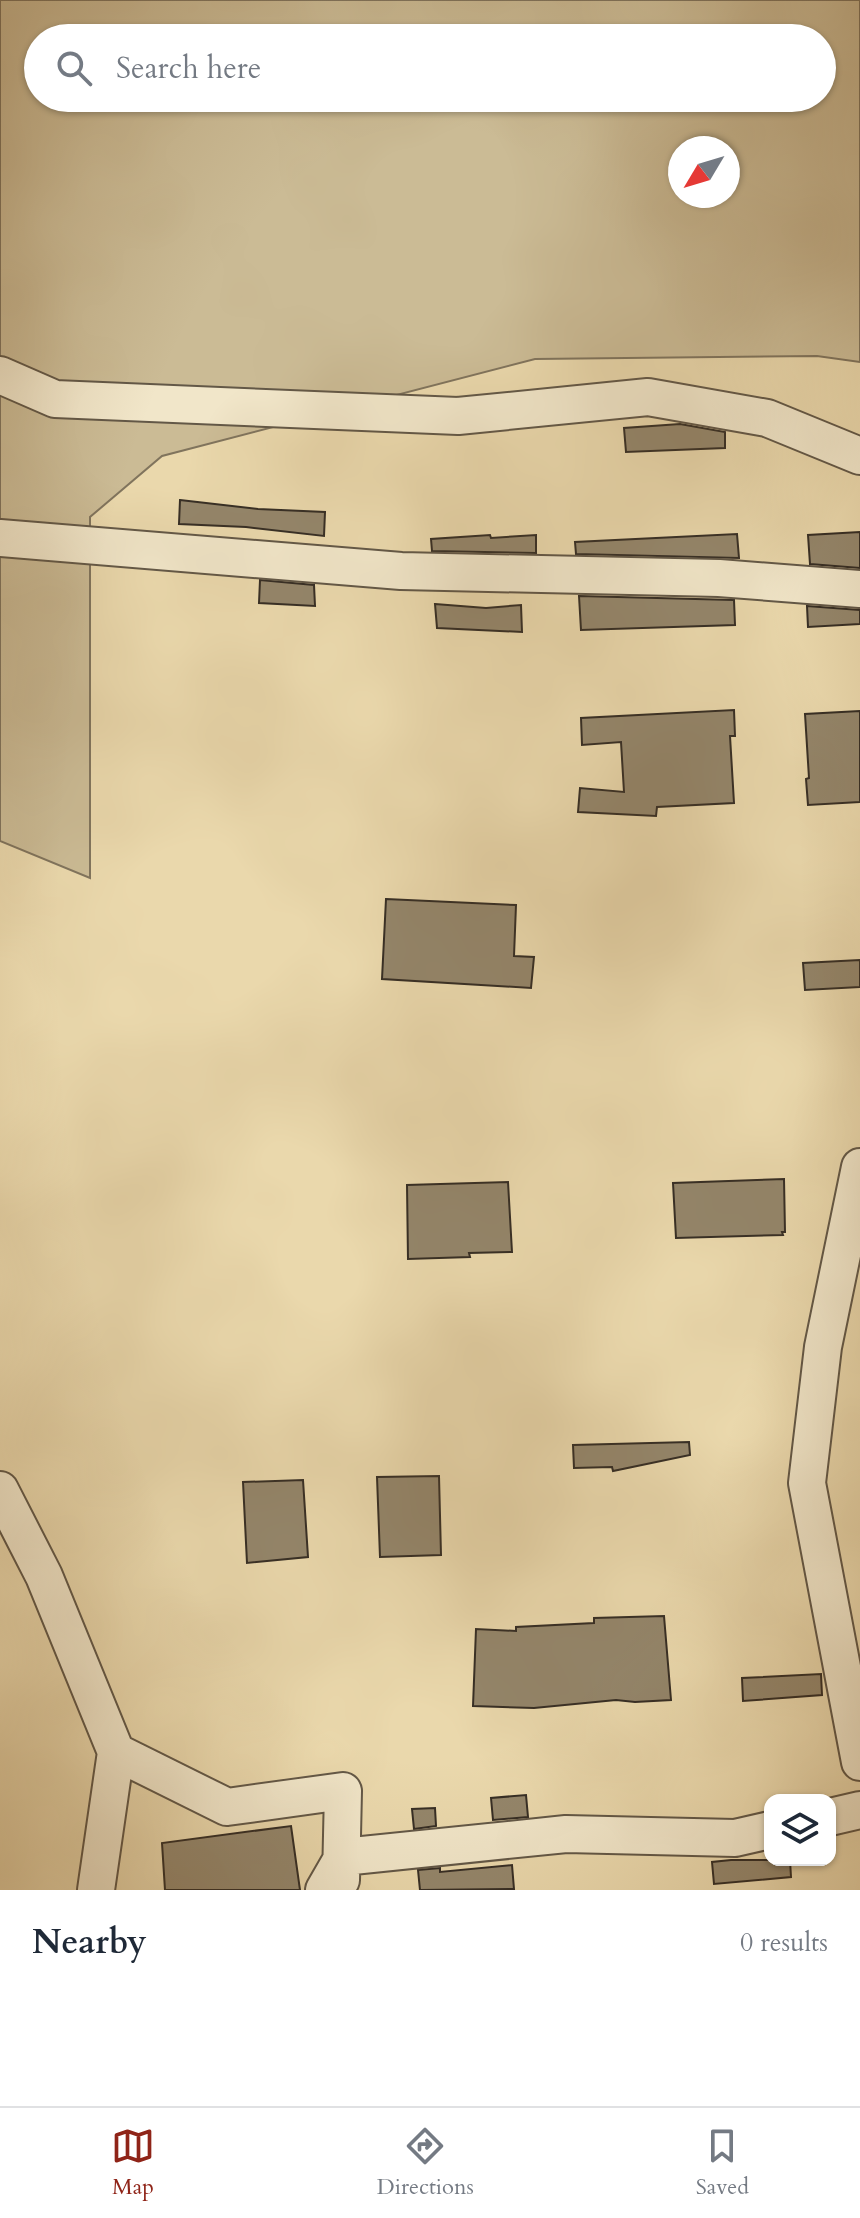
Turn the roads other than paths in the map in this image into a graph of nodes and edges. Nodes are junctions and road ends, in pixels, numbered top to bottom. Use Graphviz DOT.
graph roads {
  1 [pos="0,375"];
  2 [pos="860,456"];
  3 [pos="0,538"];
  4 [pos="860,589"];
  5 [pos="860,1167"];
  6 [pos="0,1490"];
  7 [pos="116,1752"];
  8 [pos="860,1762"];
  9 [pos="860,1810"];
  10 [pos="836,1816"];
  11 [pos="764,1831"];
  12 [pos="342,1873"];
  13 [pos="96,1890"];
  14 [pos="324,1890"];
  1 -- 2 [label="street"];
  3 -- 4 [label="street"];
  5 -- 8 [label="street"];
  6 -- 7 [label="street"];
  7 -- 12 [label="street"];
  7 -- 13 [label="street"];
  9 -- 10 [label="street"];
  11 -- 12 [label="street"];
  12 -- 14 [label="street"];
}
